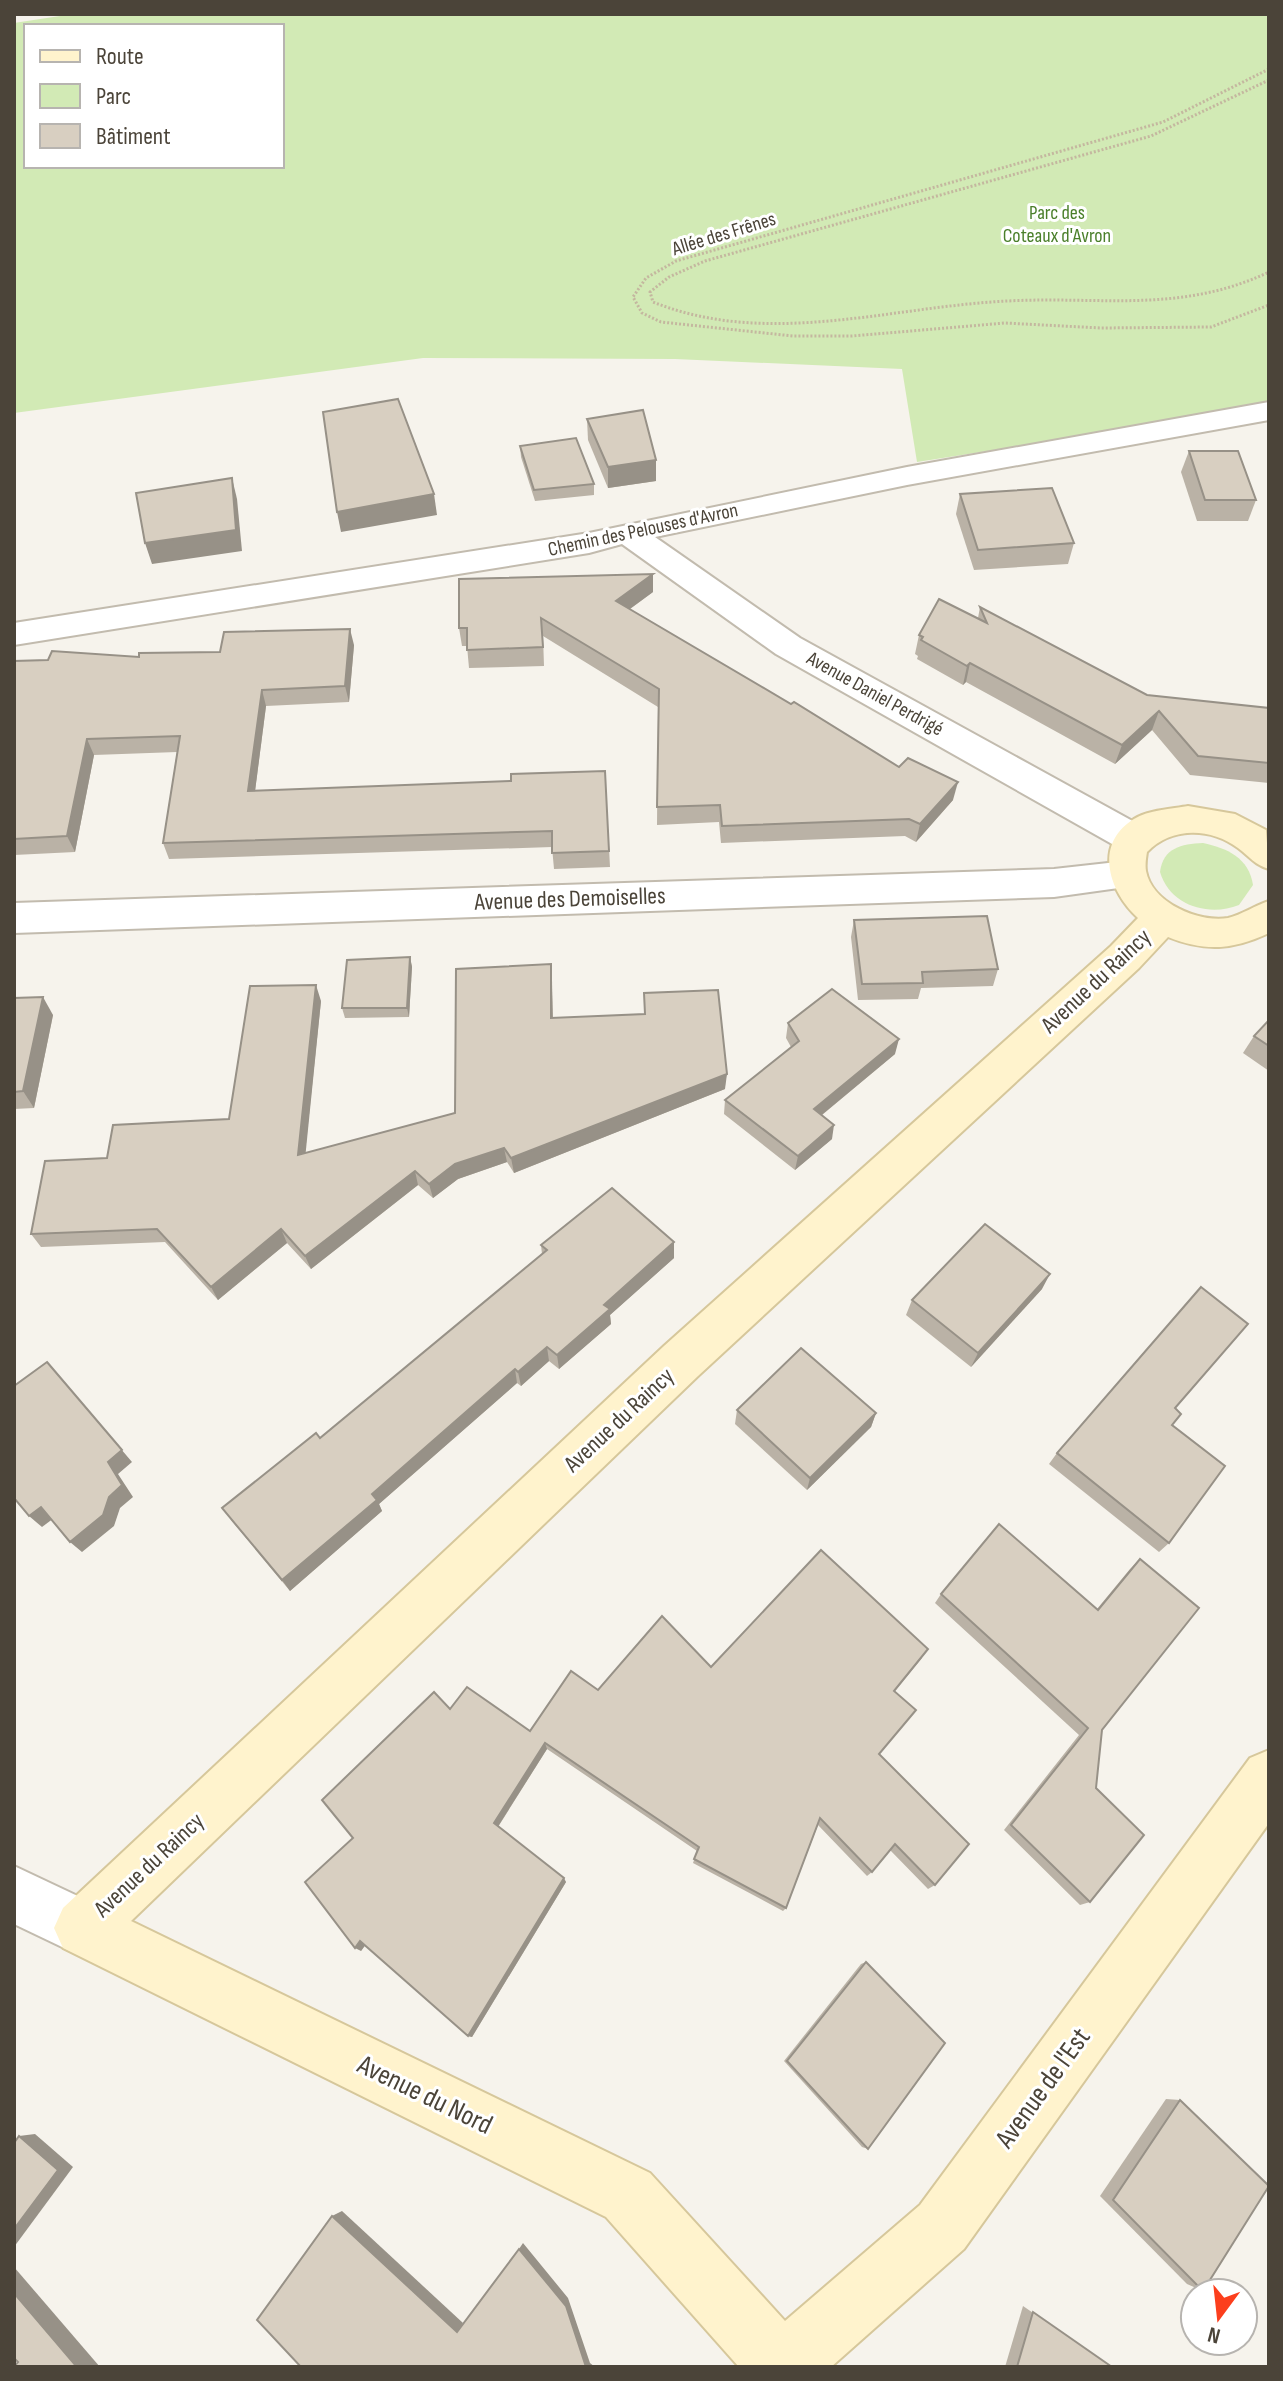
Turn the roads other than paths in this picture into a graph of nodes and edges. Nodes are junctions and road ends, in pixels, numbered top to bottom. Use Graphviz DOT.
graph roads {
  1 [pos="1269,411"];
  2 [pos="627,533"];
  3 [pos="14,634"];
  4 [pos="1269,855"];
  5 [pos="1130,857"];
  6 [pos="1269,916"];
  7 [pos="14,918"];
  8 [pos="1162,918"];
  9 [pos="1269,1777"];
  10 [pos="14,1894"];
  11 [pos="83,1928"];
  12 [pos="782,2367"];
  1 -- 2 [label="street, Chemin des Pelouses d'Avron"];
  2 -- 3 [label="street, Chemin des Pelouses d'Avron"];
  2 -- 5 [label="street, Avenue Daniel Perdrigé"];
  4 -- 5 [label="street"];
  5 -- 7 [label="street, Avenue des Demoiselles"];
  5 -- 8 [label="street"];
  6 -- 8 [label="street"];
  8 -- 11 [label="street, Avenue du Raincy"];
  9 -- 12 [label="street, Avenue de l'Est"];
  10 -- 11 [label="street, Avenue du Nord"];
  11 -- 12 [label="street, Avenue du Nord"];
}
